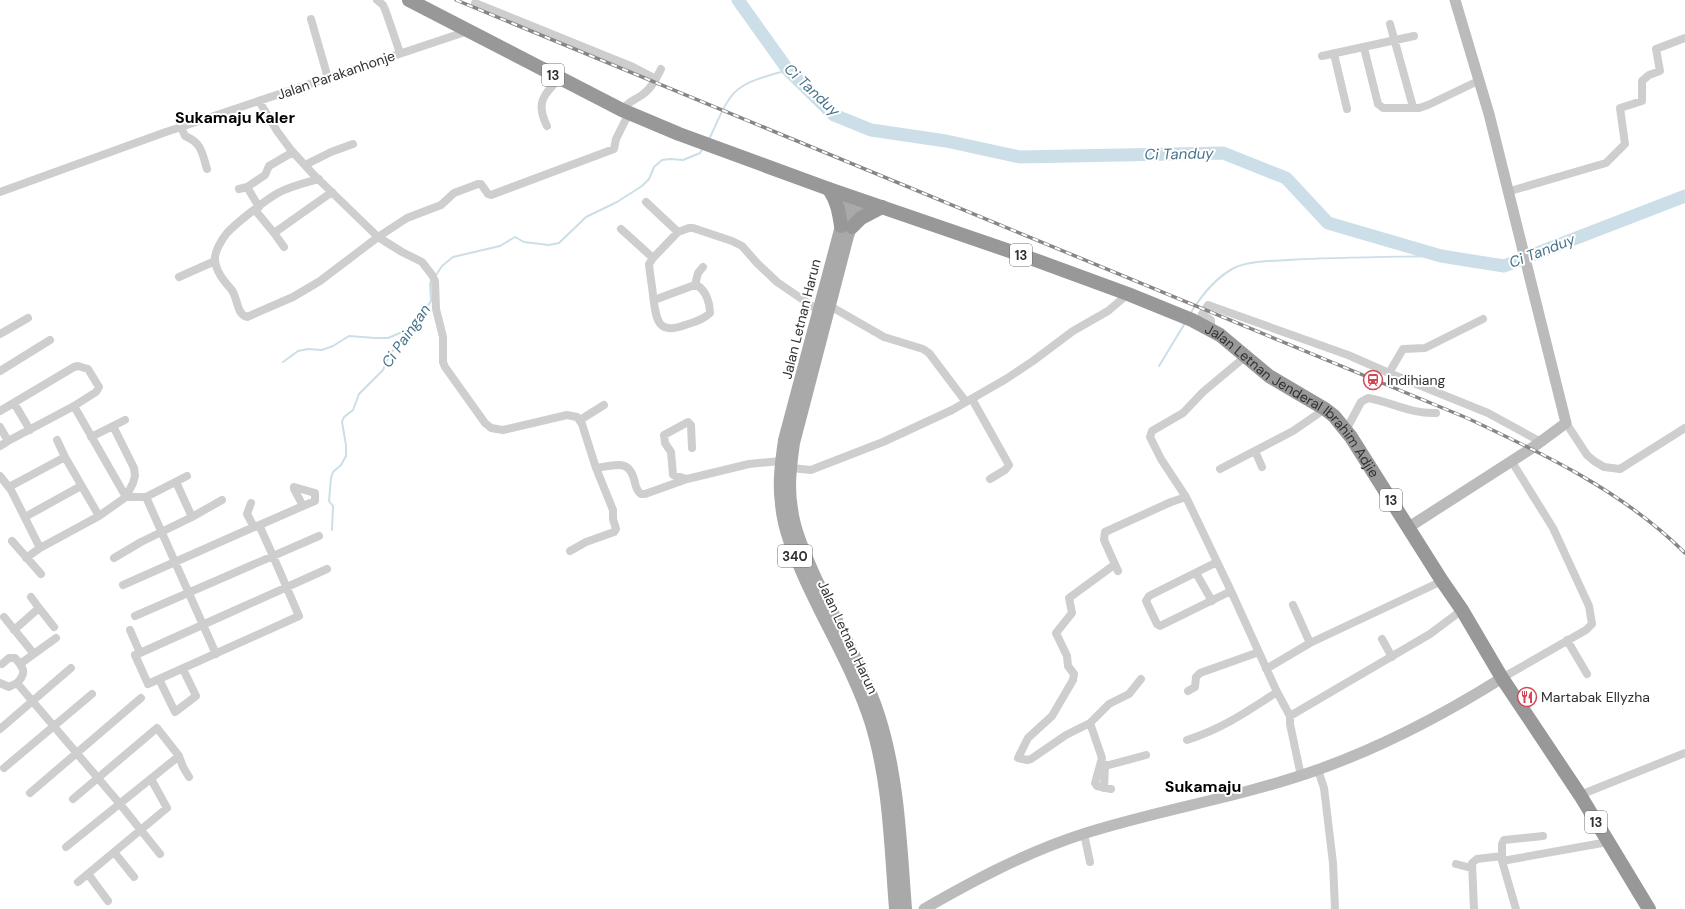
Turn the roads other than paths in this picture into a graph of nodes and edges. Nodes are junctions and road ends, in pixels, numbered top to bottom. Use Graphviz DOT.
graph roads {
  1 [pos="377,0"];
  2 [pos="409,0"];
  3 [pos="1454,0"];
  4 [pos="476,3"];
  5 [pos="311,19"];
  6 [pos="1390,24"];
  7 [pos="468,31"];
  8 [pos="1414,36"];
  9 [pos="1685,38"];
  10 [pos="1395,39"];
  11 [pos="1364,48"];
  12 [pos="400,53"];
  13 [pos="1334,54"];
  14 [pos="1322,56"];
  15 [pos="661,69"];
  16 [pos="328,78"];
  17 [pos="560,78"];
  18 [pos="656,78"];
  19 [pos="1478,81"];
  20 [pos="259,101"];
  21 [pos="1413,107"];
  22 [pos="1347,109"];
  23 [pos="626,112"];
  24 [pos="547,126"];
  25 [pos="181,127"];
  26 [pos="353,144"];
  27 [pos="293,152"];
  28 [pos="305,165"];
  29 [pos="207,169"];
  30 [pos="319,179"];
  31 [pos="829,189"];
  32 [pos="0,192"];
  33 [pos="332,192"];
  34 [pos="1507,192"];
  35 [pos="855,198"];
  36 [pos="646,202"];
  37 [pos="882,207"];
  38 [pos="257,208"];
  39 [pos="846,227"];
  40 [pos="622,229"];
  41 [pos="678,232"];
  42 [pos="274,233"];
  43 [pos="378,237"];
  44 [pos="284,248"];
  45 [pos="653,258"];
  46 [pos="215,261"];
  47 [pos="703,267"];
  48 [pos="179,277"];
  49 [pos="695,285"];
  50 [pos="1128,294"];
  51 [pos="654,300"];
  52 [pos="830,306"];
  53 [pos="818,310"];
  54 [pos="28,318"];
  55 [pos="1483,319"];
  56 [pos="1211,329"];
  57 [pos="0,334"];
  58 [pos="50,340"];
  59 [pos="1246,356"];
  60 [pos="0,371"];
  61 [pos="1389,373"];
  62 [pos="969,400"];
  63 [pos="14,403"];
  64 [pos="604,405"];
  65 [pos="74,406"];
  66 [pos="1325,409"];
  67 [pos="0,411"];
  68 [pos="1436,413"];
  69 [pos="797,414"];
  70 [pos="125,420"];
  71 [pos="580,420"];
  72 [pos="1566,423"];
  73 [pos="113,426"];
  74 [pos="0,427"];
  75 [pos="1685,428"];
  76 [pos="30,430"];
  77 [pos="1346,430"];
  78 [pos="91,437"];
  79 [pos="57,440"];
  80 [pos="8,442"];
  81 [pos="1541,442"];
  82 [pos="0,446"];
  83 [pos="692,448"];
  84 [pos="1255,451"];
  85 [pos="65,457"];
  86 [pos="781,461"];
  87 [pos="1512,462"];
  88 [pos="1262,467"];
  89 [pos="596,468"];
  90 [pos="791,468"];
  91 [pos="1220,469"];
  92 [pos="0,476"];
  93 [pos="188,476"];
  94 [pos="990,479"];
  95 [pos="687,480"];
  96 [pos="176,482"];
  97 [pos="81,486"];
  98 [pos="9,487"];
  99 [pos="126,497"];
  100 [pos="146,497"];
  101 [pos="1186,497"];
  102 [pos="222,500"];
  103 [pos="250,503"];
  104 [pos="303,506"];
  105 [pos="99,516"];
  106 [pos="26,517"];
  107 [pos="192,517"];
  108 [pos="256,526"];
  109 [pos="1409,527"];
  110 [pos="162,532"];
  111 [pos="319,536"];
  112 [pos="12,542"];
  113 [pos="40,548"];
  114 [pos="570,551"];
  115 [pos="273,556"];
  116 [pos="26,558"];
  117 [pos="114,558"];
  118 [pos="175,561"];
  119 [pos="1217,562"];
  120 [pos="326,569"];
  121 [pos="1196,573"];
  122 [pos="41,574"];
  123 [pos="1442,581"];
  124 [pos="123,585"];
  125 [pos="286,588"];
  126 [pos="1231,591"];
  127 [pos="189,593"];
  128 [pos="31,597"];
  129 [pos="1212,601"];
  130 [pos="1293,605"];
  131 [pos="40,608"];
  132 [pos="1462,610"];
  133 [pos="135,616"];
  134 [pos="4,617"];
  135 [pos="203,625"];
  136 [pos="54,627"];
  137 [pos="14,630"];
  138 [pos="130,630"];
  139 [pos="56,638"];
  140 [pos="1382,639"];
  141 [pos="1567,640"];
  142 [pos="1310,643"];
  143 [pos="1258,652"];
  144 [pos="140,653"];
  145 [pos="34,654"];
  146 [pos="216,654"];
  147 [pos="1392,657"];
  148 [pos="1,663"];
  149 [pos="20,664"];
  150 [pos="71,668"];
  151 [pos="183,669"];
  152 [pos="1266,669"];
  153 [pos="1587,674"];
  154 [pos="1502,678"];
  155 [pos="159,679"];
  156 [pos="1141,679"];
  157 [pos="0,683"];
  158 [pos="17,683"];
  159 [pos="1188,691"];
  160 [pos="1277,692"];
  161 [pos="92,694"];
  162 [pos="141,698"];
  163 [pos="33,702"];
  164 [pos="1290,716"];
  165 [pos="1090,723"];
  166 [pos="53,727"];
  167 [pos="0,729"];
  168 [pos="1187,740"];
  169 [pos="76,753"];
  170 [pos="1685,753"];
  171 [pos="1146,755"];
  172 [pos="179,756"];
  173 [pos="886,763"];
  174 [pos="1103,764"];
  175 [pos="4,768"];
  176 [pos="1318,770"];
  177 [pos="1300,776"];
  178 [pos="189,777"];
  179 [pos="98,779"];
  180 [pos="151,779"];
  181 [pos="1107,788"];
  182 [pos="30,793"];
  183 [pos="1580,795"];
  184 [pos="73,799"];
  185 [pos="120,804"];
  186 [pos="140,830"];
  187 [pos="1084,834"];
  188 [pos="1543,836"];
  189 [pos="1608,842"];
  190 [pos="66,847"];
  191 [pos="114,852"];
  192 [pos="160,854"];
  193 [pos="1502,858"];
  194 [pos="1090,862"];
  195 [pos="1456,864"];
  196 [pos="1471,868"];
  197 [pos="88,874"];
  198 [pos="134,877"];
  199 [pos="78,882"];
  200 [pos="108,901"];
  201 [pos="895,909"];
  202 [pos="906,909"];
  203 [pos="924,909"];
  204 [pos="1335,909"];
  205 [pos="1474,909"];
  206 [pos="1516,909"];
  207 [pos="1648,909"];
  1 -- 12 [label="street"];
  2 -- 7 [label="highway, 13"];
  3 -- 19 [label="street"];
  4 -- 18 [label="street"];
  5 -- 16 [label="street"];
  6 -- 10 [label="street"];
  7 -- 12 [label="street, Jalan Parakanhonje"];
  7 -- 17 [label="highway, 13"];
  8 -- 10 [label="street"];
  9 -- 34 [label="street"];
  10 -- 11 [label="street"];
  10 -- 21 [label="street"];
  11 -- 13 [label="street"];
  11 -- 21 [label="street"];
  12 -- 16 [label="street, Jalan Parakanhonje"];
  13 -- 14 [label="street"];
  13 -- 22 [label="street"];
  15 -- 18 [label="street"];
  16 -- 20 [label="street, Jalan Parakanhonje"];
  17 -- 23 [label="highway, 13"];
  17 -- 24 [label="street"];
  18 -- 23 [label="street"];
  19 -- 21 [label="street"];
  19 -- 34 [label="street"];
  20 -- 25 [label="street, Jalan Parakanhonje"];
  20 -- 27 [label="street"];
  23 -- 31 [label="highway, 13"];
  23 -- 43 [label="street"];
  25 -- 29 [label="street"];
  25 -- 32 [label="street, Jalan Parakanhonje"];
  26 -- 28 [label="street"];
  27 -- 28 [label="street"];
  27 -- 38 [label="street"];
  28 -- 30 [label="street"];
  30 -- 33 [label="street"];
  30 -- 38 [label="street"];
  31 -- 35 [label="highway, 13"];
  31 -- 39 [label="highway"];
  33 -- 42 [label="street"];
  33 -- 43 [label="street"];
  34 -- 72 [label="street"];
  35 -- 37 [label="highway, Jalan Letnan Jenderal Ibrahim Adjie / 13"];
  35 -- 39 [label="main road, Jalan Letnan Harun / 340"];
  36 -- 41 [label="street"];
  37 -- 39 [label="highway"];
  37 -- 50 [label="highway, Jalan Letnan Jenderal Ibrahim Adjie / 13"];
  38 -- 42 [label="street"];
  38 -- 46 [label="street"];
  39 -- 52 [label="main road, Jalan Letnan Harun / 340"];
  39 -- 53 [label="main road, Jalan Letnan Harun / 340"];
  40 -- 45 [label="street"];
  41 -- 45 [label="street"];
  41 -- 53 [label="street"];
  42 -- 44 [label="street"];
  43 -- 46 [label="street"];
  43 -- 71 [label="street"];
  45 -- 51 [label="street"];
  46 -- 48 [label="street"];
  47 -- 49 [label="street"];
  49 -- 51 [label="street"];
  49 -- 51 [label="street"];
  50 -- 56 [label="highway, Jalan Letnan Jenderal Ibrahim Adjie / 13"];
  50 -- 62 [label="street"];
  52 -- 62 [label="street"];
  52 -- 69 [label="main road, Jalan Letnan Harun / 340"];
  53 -- 69 [label="main road, Jalan Letnan Harun / 340"];
  54 -- 57 [label="street"];
  55 -- 61 [label="street"];
  56 -- 59 [label="highway, Jalan Letnan Jenderal Ibrahim Adjie / 13"];
  56 -- 61 [label="street"];
  58 -- 60 [label="street"];
  59 -- 66 [label="highway, Jalan Letnan Jenderal Ibrahim Adjie / 13"];
  59 -- 101 [label="street"];
  61 -- 81 [label="street"];
  62 -- 90 [label="street"];
  62 -- 94 [label="street"];
  63 -- 65 [label="street"];
  63 -- 67 [label="street"];
  63 -- 76 [label="street"];
  64 -- 71 [label="street"];
  65 -- 76 [label="street"];
  65 -- 78 [label="street"];
  66 -- 77 [label="highway, Jalan Letnan Jenderal Ibrahim Adjie / 13"];
  66 -- 84 [label="street"];
  68 -- 77 [label="street"];
  69 -- 86 [label="main road, Jalan Letnan Harun / 340"];
  69 -- 90 [label="main road, Jalan Letnan Harun / 340"];
  70 -- 73 [label="street"];
  71 -- 89 [label="street"];
  72 -- 75 [label="street"];
  72 -- 81 [label="street"];
  73 -- 78 [label="street"];
  73 -- 99 [label="street"];
  74 -- 80 [label="street"];
  76 -- 80 [label="street"];
  77 -- 109 [label="highway, Jalan Letnan Jenderal Ibrahim Adjie / 13"];
  78 -- 99 [label="street"];
  79 -- 85 [label="street"];
  80 -- 82 [label="street"];
  81 -- 87 [label="street"];
  83 -- 95 [label="street"];
  84 -- 88 [label="street"];
  84 -- 91 [label="street"];
  85 -- 97 [label="street"];
  85 -- 98 [label="street"];
  86 -- 95 [label="street"];
  86 -- 173 [label="main road, Jalan Letnan Harun / 340"];
  87 -- 109 [label="street"];
  87 -- 141 [label="street"];
  89 -- 95 [label="street"];
  89 -- 114 [label="street"];
  90 -- 173 [label="main road, Jalan Letnan Harun / 340"];
  92 -- 98 [label="street"];
  93 -- 96 [label="street"];
  96 -- 100 [label="street"];
  96 -- 107 [label="street"];
  97 -- 105 [label="street"];
  97 -- 106 [label="street"];
  98 -- 106 [label="street"];
  99 -- 100 [label="street"];
  99 -- 105 [label="street"];
  100 -- 110 [label="street"];
  101 -- 119 [label="street"];
  101 -- 165 [label="street"];
  102 -- 107 [label="street"];
  103 -- 108 [label="street"];
  104 -- 108 [label="street"];
  105 -- 113 [label="street"];
  106 -- 113 [label="street"];
  107 -- 110 [label="street"];
  108 -- 115 [label="street"];
  108 -- 118 [label="street"];
  109 -- 123 [label="highway, Jalan Letnan Jenderal Ibrahim Adjie / 13"];
  110 -- 117 [label="street"];
  110 -- 118 [label="street"];
  111 -- 115 [label="street"];
  112 -- 116 [label="street"];
  113 -- 116 [label="street"];
  115 -- 125 [label="street"];
  115 -- 127 [label="street"];
  116 -- 122 [label="street"];
  118 -- 124 [label="street"];
  118 -- 127 [label="street"];
  119 -- 121 [label="street"];
  119 -- 126 [label="street"];
  120 -- 125 [label="street"];
  121 -- 129 [label="street"];
  121 -- 129 [label="street"];
  123 -- 132 [label="highway, Jalan Letnan Jenderal Ibrahim Adjie / 13"];
  123 -- 142 [label="street"];
  125 -- 135 [label="street"];
  125 -- 146 [label="street"];
  126 -- 129 [label="street"];
  126 -- 143 [label="street"];
  127 -- 133 [label="street"];
  127 -- 135 [label="street"];
  128 -- 131 [label="street"];
  130 -- 142 [label="street"];
  131 -- 136 [label="street"];
  131 -- 137 [label="street"];
  132 -- 147 [label="street"];
  132 -- 154 [label="highway, Jalan Letnan Jenderal Ibrahim Adjie / 13"];
  134 -- 137 [label="street"];
  135 -- 144 [label="street"];
  135 -- 146 [label="street"];
  137 -- 145 [label="street"];
  138 -- 144 [label="street"];
  139 -- 145 [label="street"];
  140 -- 147 [label="street"];
  141 -- 153 [label="street"];
  141 -- 154 [label="street"];
  142 -- 152 [label="street"];
  143 -- 152 [label="street"];
  143 -- 159 [label="street"];
  144 -- 155 [label="street"];
  145 -- 149 [label="street"];
  146 -- 151 [label="street"];
  147 -- 164 [label="street"];
  148 -- 149 [label="street"];
  149 -- 158 [label="street"];
  150 -- 163 [label="street"];
  151 -- 155 [label="street"];
  151 -- 155 [label="street"];
  152 -- 160 [label="street"];
  154 -- 176 [label="street"];
  154 -- 183 [label="highway, Jalan Letnan Jenderal Ibrahim Adjie / 13"];
  156 -- 165 [label="street"];
  157 -- 158 [label="street"];
  158 -- 163 [label="street"];
  160 -- 164 [label="street"];
  160 -- 168 [label="street"];
  161 -- 166 [label="street"];
  162 -- 169 [label="street"];
  163 -- 166 [label="street"];
  163 -- 167 [label="street"];
  164 -- 177 [label="street"];
  165 -- 174 [label="street"];
  166 -- 169 [label="street"];
  166 -- 175 [label="street"];
  169 -- 179 [label="street"];
  169 -- 182 [label="street"];
  170 -- 183 [label="street"];
  171 -- 174 [label="street"];
  172 -- 178 [label="street"];
  172 -- 179 [label="street"];
  172 -- 180 [label="street"];
  173 -- 201 [label="main road, Jalan Letnan Harun / 340"];
  173 -- 202 [label="main road, Jalan Letnan Harun / 340"];
  174 -- 181 [label="street"];
  176 -- 177 [label="street"];
  176 -- 204 [label="street"];
  177 -- 187 [label="street"];
  179 -- 184 [label="street"];
  179 -- 185 [label="street"];
  180 -- 185 [label="street"];
  180 -- 186 [label="street"];
  183 -- 189 [label="highway, Jalan Letnan Jenderal Ibrahim Adjie / 13"];
  185 -- 186 [label="street"];
  185 -- 190 [label="street"];
  186 -- 191 [label="street"];
  186 -- 192 [label="street"];
  187 -- 194 [label="street"];
  187 -- 203 [label="street"];
  188 -- 193 [label="street"];
  189 -- 193 [label="street"];
  189 -- 207 [label="highway, Jalan Letnan Jenderal Ibrahim Adjie / 13"];
  191 -- 197 [label="street"];
  191 -- 198 [label="street"];
  193 -- 196 [label="street"];
  193 -- 206 [label="street"];
  195 -- 196 [label="street"];
  196 -- 205 [label="street"];
  197 -- 199 [label="street"];
  197 -- 200 [label="street"];
}
